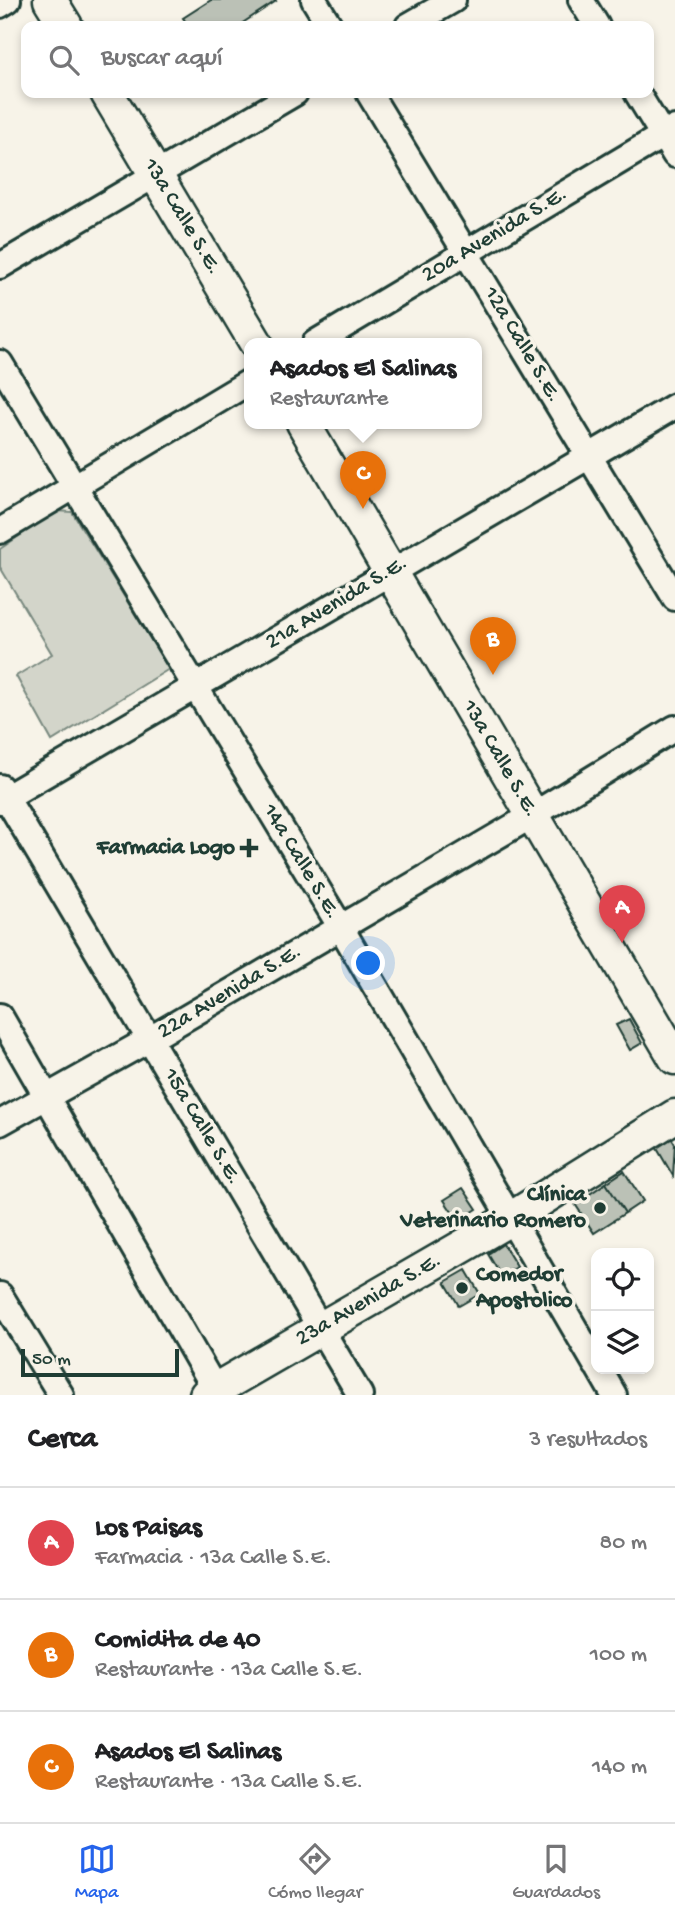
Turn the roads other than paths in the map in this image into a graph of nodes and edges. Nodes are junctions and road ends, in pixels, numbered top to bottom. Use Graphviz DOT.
graph roads {
  1 [pos="8,0"];
  2 [pos="50,0"];
  3 [pos="314,0"];
  4 [pos="453,0"];
  5 [pos="582,0"];
  6 [pos="0,5"];
  7 [pos="63,21"];
  8 [pos="327,21"];
  9 [pos="417,21"];
  10 [pos="594,21"];
  11 [pos="110,98"];
  12 [pos="286,98"];
  13 [pos="372,98"];
  14 [pos="641,98"];
  15 [pos="671,139"];
  16 [pos="157,174"];
  17 [pos="466,252"];
  18 [pos="0,266"];
  19 [pos="253,338"];
  20 [pos="323,338"];
  21 [pos="0,363"];
  22 [pos="244,385"];
  23 [pos="675,406"];
  24 [pos="307,429"];
  25 [pos="589,455"];
  26 [pos="75,486"];
  27 [pos="0,531"];
  28 [pos="390,571"];
  29 [pos="675,598"];
  30 [pos="195,687"];
  31 [pos="675,728"];
  32 [pos="2,795"];
  33 [pos="533,815"];
  34 [pos="340,926"];
  35 [pos="0,1016"];
  36 [pos="150,1039"];
  37 [pos="675,1058"];
  38 [pos="47,1097"];
  39 [pos="675,1116"];
  40 [pos="0,1123"];
  41 [pos="510,1219"];
  42 [pos="0,1295"];
  43 [pos="321,1328"];
  44 [pos="591,1357"];
  45 [pos="601,1374"];
  46 [pos="211,1392"];
  47 [pos="61,1395"];
  48 [pos="360,1395"];
  49 [pos="614,1395"];
  1 -- 6 [label="street"];
  2 -- 7 [label="street"];
  3 -- 8 [label="street"];
  4 -- 9 [label="street"];
  5 -- 10 [label="street"];
  11 -- 16 [label="street, 13a Calle S.E."];
  12 -- 16 [label="street"];
  13 -- 17 [label="street, 12a Calle S.E."];
  14 -- 15 [label="street"];
  15 -- 17 [label="street, 20a Avenida S.E."];
  16 -- 18 [label="street"];
  16 -- 19 [label="street, 13a Calle S.E."];
  17 -- 20 [label="street, 20a Avenida S.E."];
  17 -- 25 [label="street, 12a Calle S.E."];
  21 -- 26 [label="street, 14a Calle S.E."];
  22 -- 26 [label="street"];
  23 -- 25 [label="street, 21a Avenida S.E."];
  24 -- 28 [label="street, 13a Calle S.E."];
  25 -- 28 [label="street, 21a Avenida S.E."];
  25 -- 29 [label="street, 12a Calle S.E."];
  26 -- 27 [label="street"];
  26 -- 30 [label="street, 14a Calle S.E."];
  28 -- 30 [label="street, 21a Avenida S.E."];
  28 -- 33 [label="street, 13a Calle S.E."];
  30 -- 32 [label="street, 21a Avenida S.E."];
  30 -- 34 [label="street, 14a Calle S.E."];
  31 -- 33 [label="street, 22a Avenida S.E."];
  32 -- 36 [label="street, 15a Calle S.E."];
  33 -- 34 [label="street, 22a Avenida S.E."];
  33 -- 37 [label="street, 13a Calle S.E."];
  34 -- 36 [label="street, 22a Avenida S.E."];
  34 -- 41 [label="street, 14a Calle S.E."];
  35 -- 38 [label="street"];
  36 -- 38 [label="street, 22a Avenida S.E."];
  36 -- 43 [label="street, 15a Calle S.E."];
  38 -- 40 [label="street, 22a Avenida S.E."];
  38 -- 46 [label="street"];
  39 -- 41 [label="street, 23a Avenida S.E."];
  41 -- 43 [label="street, 23a Avenida S.E."];
  41 -- 44 [label="street, 14a Calle S.E."];
  42 -- 47 [label="street"];
  43 -- 46 [label="street, 23a Avenida S.E."];
  43 -- 48 [label="street, 15a Calle S.E."];
  45 -- 49 [label="street, 14a Calle S.E."];
}
